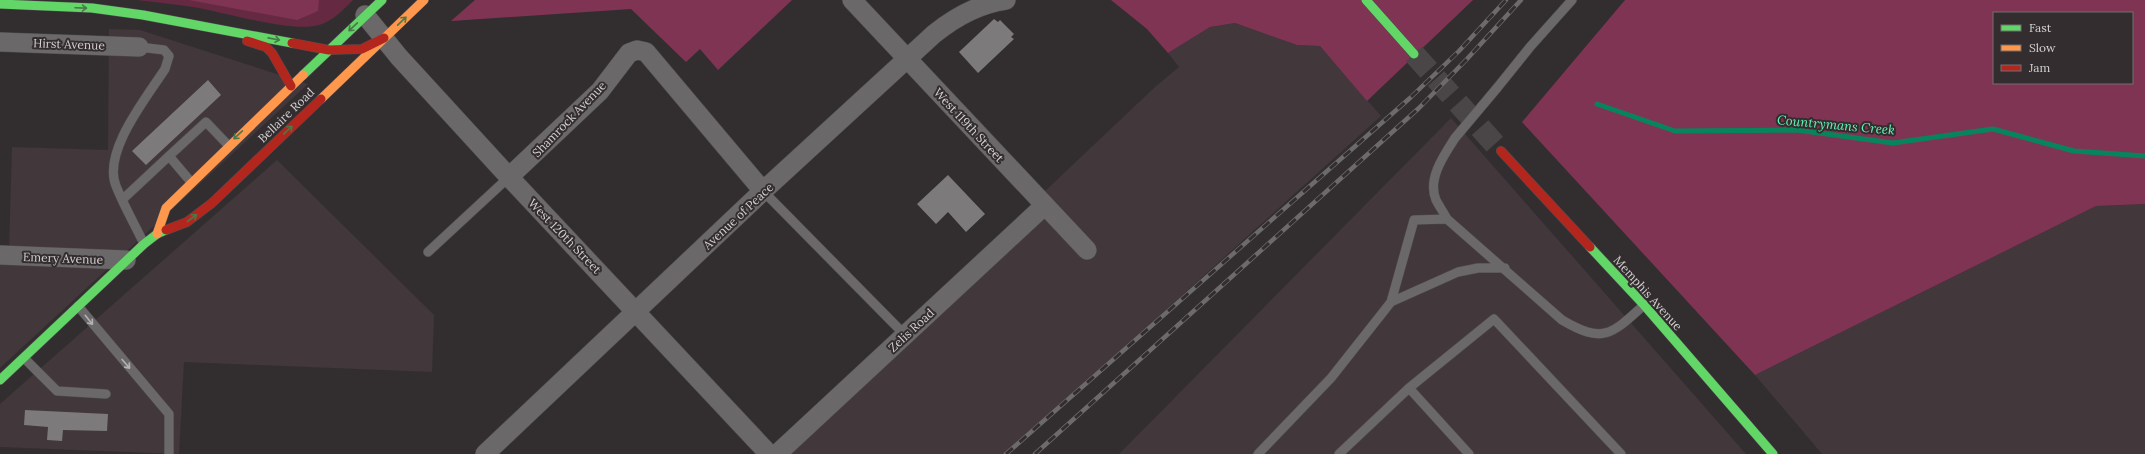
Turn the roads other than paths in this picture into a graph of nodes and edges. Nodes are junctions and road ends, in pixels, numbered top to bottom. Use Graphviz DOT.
graph roads {
  1 [pos="382,0"];
  2 [pos="852,0"];
  3 [pos="1006,0"];
  4 [pos="1366,0"];
  5 [pos="1572,0"];
  6 [pos="422,2"];
  7 [pos="0,4"];
  8 [pos="366,15"];
  9 [pos="209,27"];
  10 [pos="384,38"];
  11 [pos="0,42"];
  12 [pos="139,47"];
  13 [pos="329,50"];
  14 [pos="1414,54"];
  15 [pos="908,58"];
  16 [pos="291,86"];
  17 [pos="228,145"];
  18 [pos="1502,150"];
  19 [pos="169,156"];
  20 [pos="509,178"];
  21 [pos="190,182"];
  22 [pos="763,192"];
  23 [pos="123,199"];
  24 [pos="1044,206"];
  25 [pos="1447,219"];
  26 [pos="157,234"];
  27 [pos="144,244"];
  28 [pos="1087,250"];
  29 [pos="428,252"];
  30 [pos="0,256"];
  31 [pos="126,260"];
  32 [pos="1505,268"];
  33 [pos="1391,302"];
  34 [pos="1644,305"];
  35 [pos="78,306"];
  36 [pos="636,311"];
  37 [pos="905,335"];
  38 [pos="24,358"];
  39 [pos="0,380"];
  40 [pos="1409,388"];
  41 [pos="106,394"];
  42 [pos="169,454"];
  43 [pos="485,454"];
  44 [pos="769,454"];
  45 [pos="777,454"];
  46 [pos="1258,454"];
  47 [pos="1339,454"];
  48 [pos="1468,454"];
  49 [pos="1621,454"];
  50 [pos="1773,454"];
  1 -- 8 [label="main road, Bellaire Road"];
  2 -- 15 [label="street, West 119th Street"];
  3 -- 15 [label="street, Avenue of Peace"];
  4 -- 14 [label="main road"];
  5 -- 25 [label="lane, bridge"];
  10 -- 6 [label="main road, Bellaire Road, one-way"];
  7 -- 9 [label="main road, one-way"];
  8 -- 10 [label="street, West 120th Street"];
  8 -- 13 [label="main road, Bellaire Road, one-way"];
  9 -- 13 [label="main road, one-way"];
  9 -- 16 [label="main road"];
  10 -- 13 [label="main road"];
  10 -- 20 [label="street, West 120th Street"];
  26 -- 10 [label="main road, Bellaire Road, one-way"];
  11 -- 12 [label="street, Hirst Avenue"];
  12 -- 23 [label="lane"];
  13 -- 16 [label="main road, Bellaire Road"];
  15 -- 22 [label="street, Avenue of Peace"];
  15 -- 24 [label="street, West 119th Street"];
  16 -- 17 [label="main road, Bellaire Road, one-way"];
  17 -- 19 [label="lane"];
  17 -- 21 [label="main road, Bellaire Road"];
  18 -- 34 [label="main road, Memphis Avenue"];
  19 -- 21 [label="lane"];
  19 -- 23 [label="lane"];
  20 -- 22 [label="street, Shamrock Avenue"];
  20 -- 29 [label="lane, Shamrock Avenue"];
  20 -- 36 [label="street, West 120th Street"];
  21 -- 26 [label="main road, Bellaire Road"];
  22 -- 36 [label="street, Avenue of Peace"];
  22 -- 37 [label="lane"];
  23 -- 27 [label="lane"];
  24 -- 28 [label="street, West 119th Street"];
  24 -- 37 [label="street, Zelis Road"];
  25 -- 32 [label="lane"];
  25 -- 33 [label="lane"];
  26 -- 27 [label="main road, Bellaire Road"];
  27 -- 31 [label="main road, Bellaire Road"];
  30 -- 31 [label="street, Emery Avenue"];
  31 -- 35 [label="main road, Bellaire Road"];
  32 -- 33 [label="lane"];
  32 -- 34 [label="lane"];
  33 -- 46 [label="lane"];
  34 -- 50 [label="main road, Memphis Avenue"];
  35 -- 38 [label="main road, Bellaire Road"];
  35 -- 42 [label="lane, one-way"];
  36 -- 43 [label="street, Avenue of Peace"];
  36 -- 44 [label="street, West 120th Street"];
  37 -- 45 [label="street, Zelis Road"];
  38 -- 39 [label="main road, Bellaire Road"];
  38 -- 41 [label="lane"];
  40 -- 47 [label="lane"];
  40 -- 48 [label="lane"];
  40 -- 49 [label="lane"];
}
